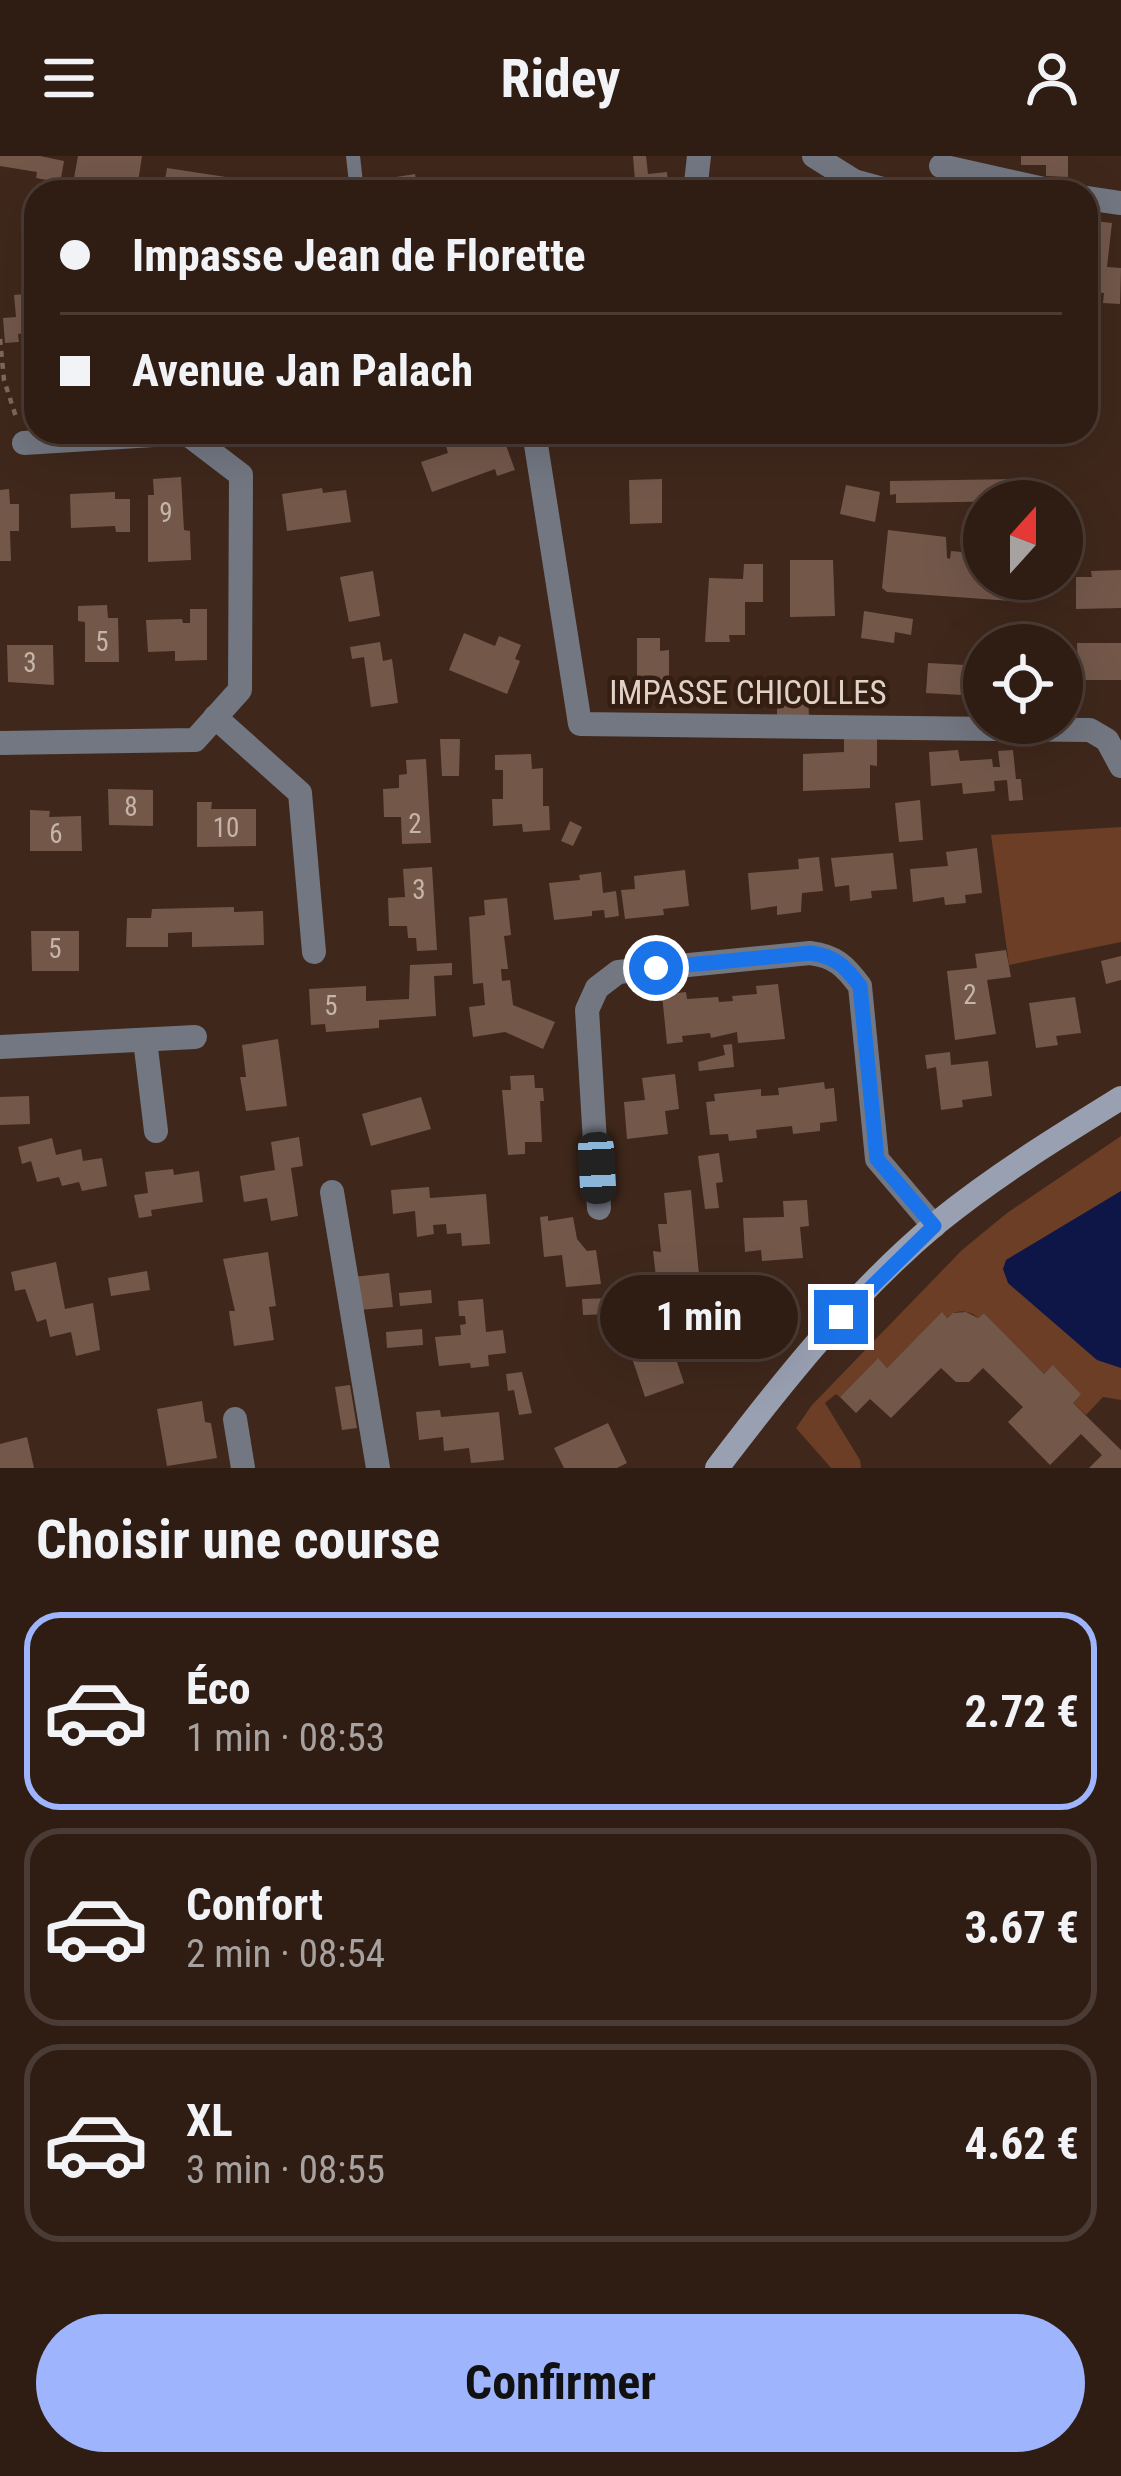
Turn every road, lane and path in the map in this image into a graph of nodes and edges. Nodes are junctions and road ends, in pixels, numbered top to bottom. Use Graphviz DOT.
graph roads {
  1 [pos="814,156"];
  2 [pos="941,166"];
  3 [pos="852,180"];
  4 [pos="1004,180"];
  5 [pos="0,339"];
  6 [pos="24,442"];
  7 [pos="200,444"];
  8 [pos="536,444"];
  9 [pos="215,717"];
  10 [pos="0,742"];
  11 [pos="1121,766"];
  12 [pos="314,952"];
  13 [pos="195,1037"];
  14 [pos="145,1040"];
  15 [pos="0,1048"];
  16 [pos="1121,1098"];
  17 [pos="156,1131"];
  18 [pos="332,1192"];
  19 [pos="599,1208"];
  20 [pos="934,1226"];
  21 [pos="235,1419"];
  22 [pos="243,1468"];
  23 [pos="378,1468"];
  24 [pos="717,1468"];
  1 -- 3 [label="street"];
  2 -- 4 [label="street"];
  5 -- 6 [label="path"];
  7 -- 9 [label="street"];
  8 -- 11 [label="street, IMPASSE CHICOLLES"];
  9 -- 10 [label="street"];
  9 -- 12 [label="street"];
  13 -- 14 [label="street"];
  14 -- 15 [label="street"];
  14 -- 17 [label="street"];
  16 -- 20 [label="street"];
  18 -- 23 [label="street"];
  19 -- 20 [label="street"];
  20 -- 24 [label="street"];
  21 -- 22 [label="street"];
}
